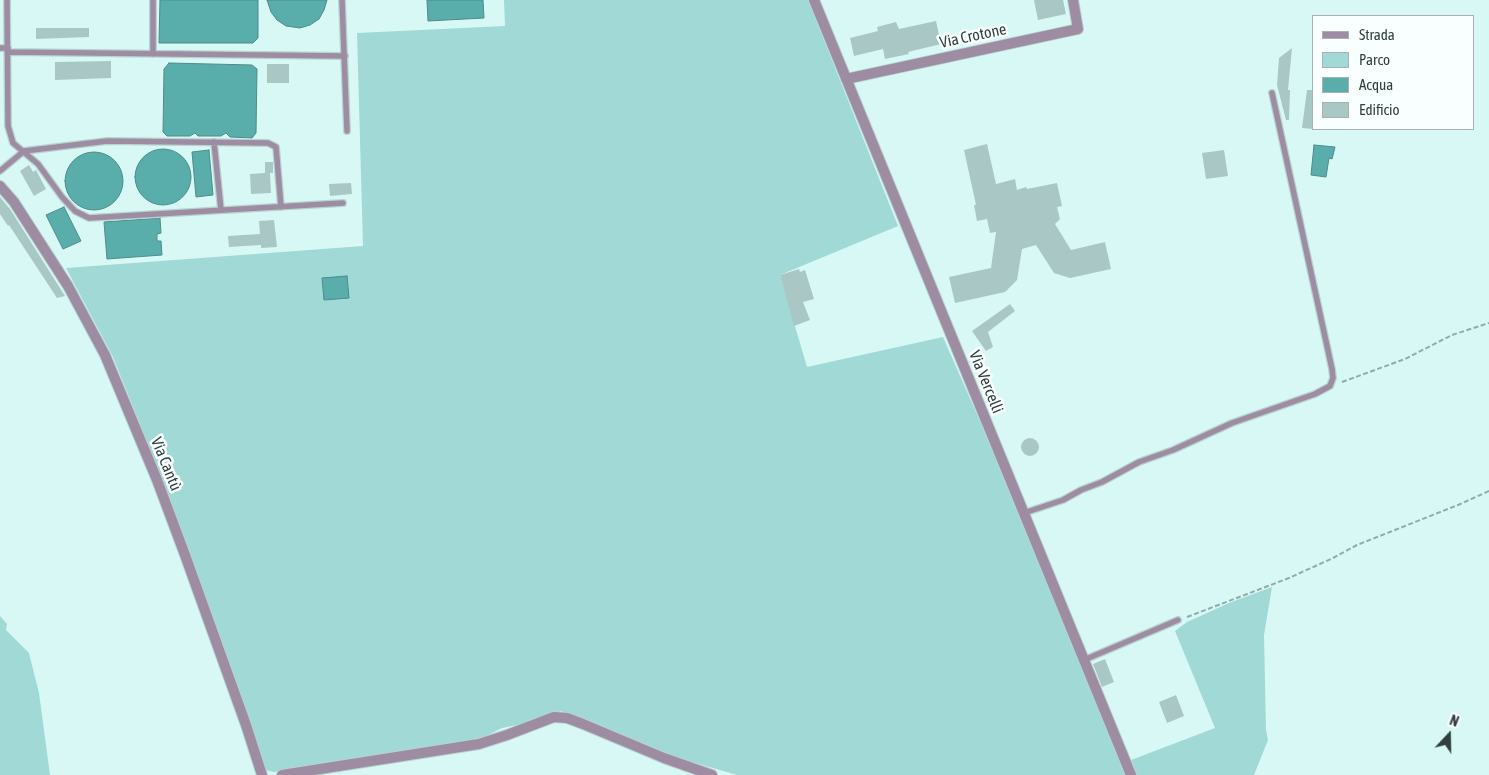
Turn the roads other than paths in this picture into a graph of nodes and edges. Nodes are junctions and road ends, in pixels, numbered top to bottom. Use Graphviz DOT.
graph roads {
  1 [pos="7,0"];
  2 [pos="153,0"];
  3 [pos="342,0"];
  4 [pos="814,0"];
  5 [pos="1073,0"];
  6 [pos="0,48"];
  7 [pos="8,50"];
  8 [pos="153,54"];
  9 [pos="345,56"];
  10 [pos="846,79"];
  11 [pos="1272,93"];
  12 [pos="0,113"];
  13 [pos="8,113"];
  14 [pos="347,130"];
  15 [pos="214,142"];
  16 [pos="24,151"];
  17 [pos="0,171"];
  18 [pos="0,186"];
  19 [pos="343,202"];
  20 [pos="281,207"];
  21 [pos="221,210"];
  22 [pos="1024,513"];
  23 [pos="1178,620"];
  24 [pos="1084,660"];
  25 [pos="262,775"];
  26 [pos="282,775"];
  27 [pos="712,775"];
  28 [pos="1131,775"];
  1 -- 7 [label="lane"];
  2 -- 8 [label="lane"];
  3 -- 9 [label="lane"];
  4 -- 10 [label="street, Via Vercelli"];
  5 -- 10 [label="street, Via Crotone"];
  6 -- 7 [label="lane"];
  7 -- 8 [label="lane"];
  7 -- 13 [label="lane"];
  8 -- 9 [label="lane"];
  9 -- 14 [label="lane"];
  10 -- 22 [label="street, Via Vercelli"];
  11 -- 22 [label="lane"];
  12 -- 13 [label="lane"];
  13 -- 16 [label="lane"];
  15 -- 16 [label="lane"];
  15 -- 20 [label="lane"];
  15 -- 21 [label="lane"];
  16 -- 17 [label="lane"];
  16 -- 21 [label="lane"];
  18 -- 25 [label="street, Via Cantù"];
  19 -- 20 [label="lane"];
  20 -- 21 [label="lane"];
  22 -- 24 [label="street, Via Vercelli"];
  23 -- 24 [label="lane"];
  24 -- 28 [label="street, Via Vercelli"];
  26 -- 27 [label="street"];
}
